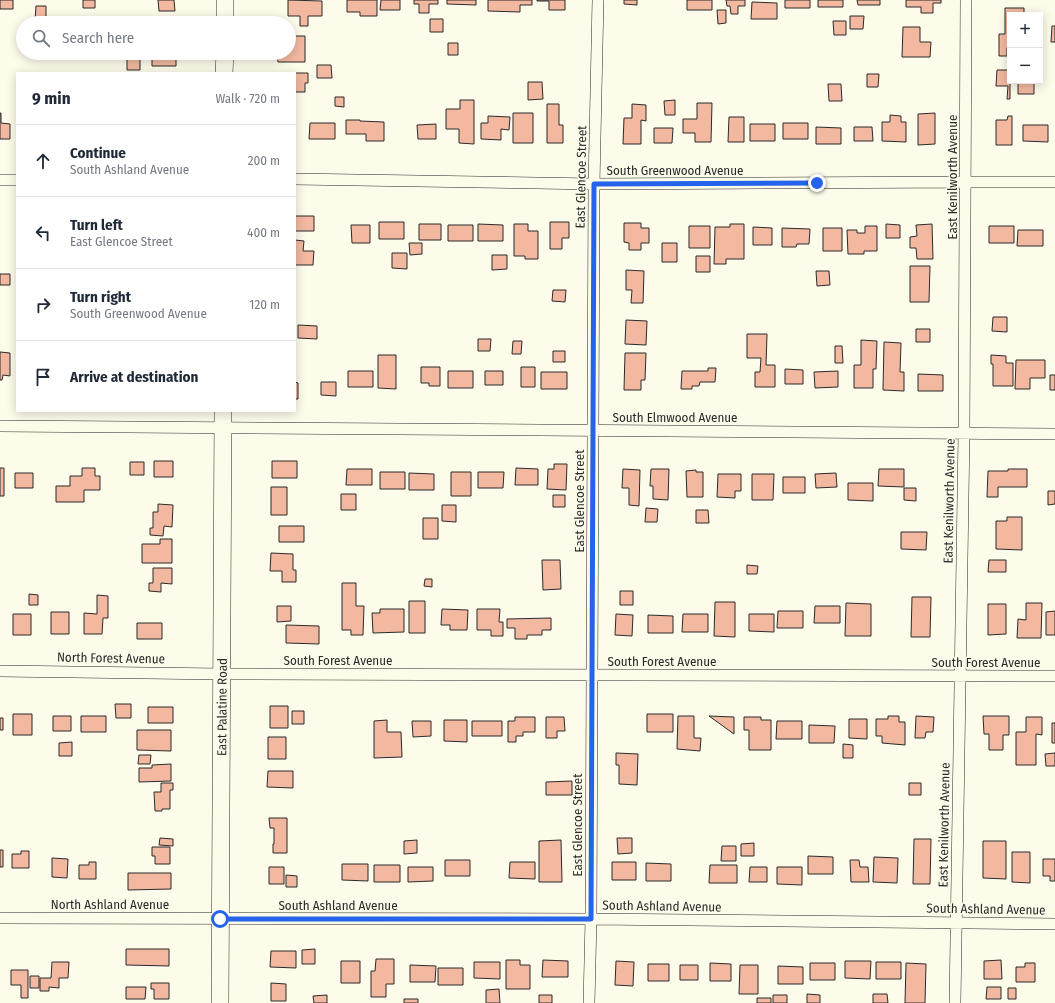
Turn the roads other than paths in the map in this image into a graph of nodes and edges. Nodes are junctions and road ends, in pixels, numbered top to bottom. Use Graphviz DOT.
graph roads {
  1 [pos="225,0"];
  2 [pos="598,0"];
  3 [pos="966,0"];
  4 [pos="225,16"];
  5 [pos="224,60"];
  6 [pos="224,72"];
  7 [pos="296,179"];
  8 [pos="0,180"];
  9 [pos="16,180"];
  10 [pos="966,182"];
  11 [pos="1055,182"];
  12 [pos="594,184"];
  13 [pos="223,412"];
  14 [pos="0,426"];
  15 [pos="223,428"];
  16 [pos="593,431"];
  17 [pos="964,434"];
  18 [pos="1055,434"];
  19 [pos="0,671"];
  20 [pos="222,674"];
  21 [pos="592,675"];
  22 [pos="961,676"];
  23 [pos="1055,676"];
  24 [pos="0,918"];
  25 [pos="220,919"];
  26 [pos="591,919"];
  27 [pos="957,923"];
  28 [pos="1055,924"];
  29 [pos="220,1003"];
  30 [pos="589,1003"];
  31 [pos="955,1003"];
  1 -- 4 [label="main road"];
  2 -- 12 [label="street, East Glencoe Street"];
  3 -- 10 [label="street, East Kenilworth Avenue"];
  5 -- 6 [label="main road"];
  7 -- 12 [label="street, South Greenwood Avenue"];
  8 -- 9 [label="street"];
  10 -- 11 [label="street, South Greenwood Avenue"];
  10 -- 12 [label="street, South Greenwood Avenue"];
  10 -- 17 [label="street, East Kenilworth Avenue"];
  12 -- 16 [label="street, East Glencoe Street"];
  13 -- 15 [label="main road, East Palatine Road"];
  14 -- 15 [label="street, South Elmwood Avenue"];
  15 -- 16 [label="street, South Elmwood Avenue"];
  15 -- 20 [label="main road, East Palatine Road"];
  16 -- 17 [label="street, South Elmwood Avenue"];
  16 -- 21 [label="street, East Glencoe Street"];
  17 -- 18 [label="street, South Elmwood Avenue"];
  17 -- 22 [label="street, East Kenilworth Avenue"];
  19 -- 20 [label="street, North Forest Avenue"];
  20 -- 21 [label="street, South Forest Avenue"];
  20 -- 25 [label="main road, East Palatine Road"];
  21 -- 22 [label="street, South Forest Avenue"];
  21 -- 26 [label="street, East Glencoe Street"];
  22 -- 23 [label="street, South Forest Avenue"];
  22 -- 27 [label="street, East Kenilworth Avenue"];
  24 -- 25 [label="street, North Ashland Avenue"];
  25 -- 26 [label="street, South Ashland Avenue"];
  25 -- 29 [label="main road, East Palatine Road"];
  26 -- 27 [label="street, South Ashland Avenue"];
  26 -- 30 [label="street, East Glencoe Street"];
  27 -- 28 [label="street, South Ashland Avenue"];
  27 -- 31 [label="street, East Kenilworth Avenue"];
}
